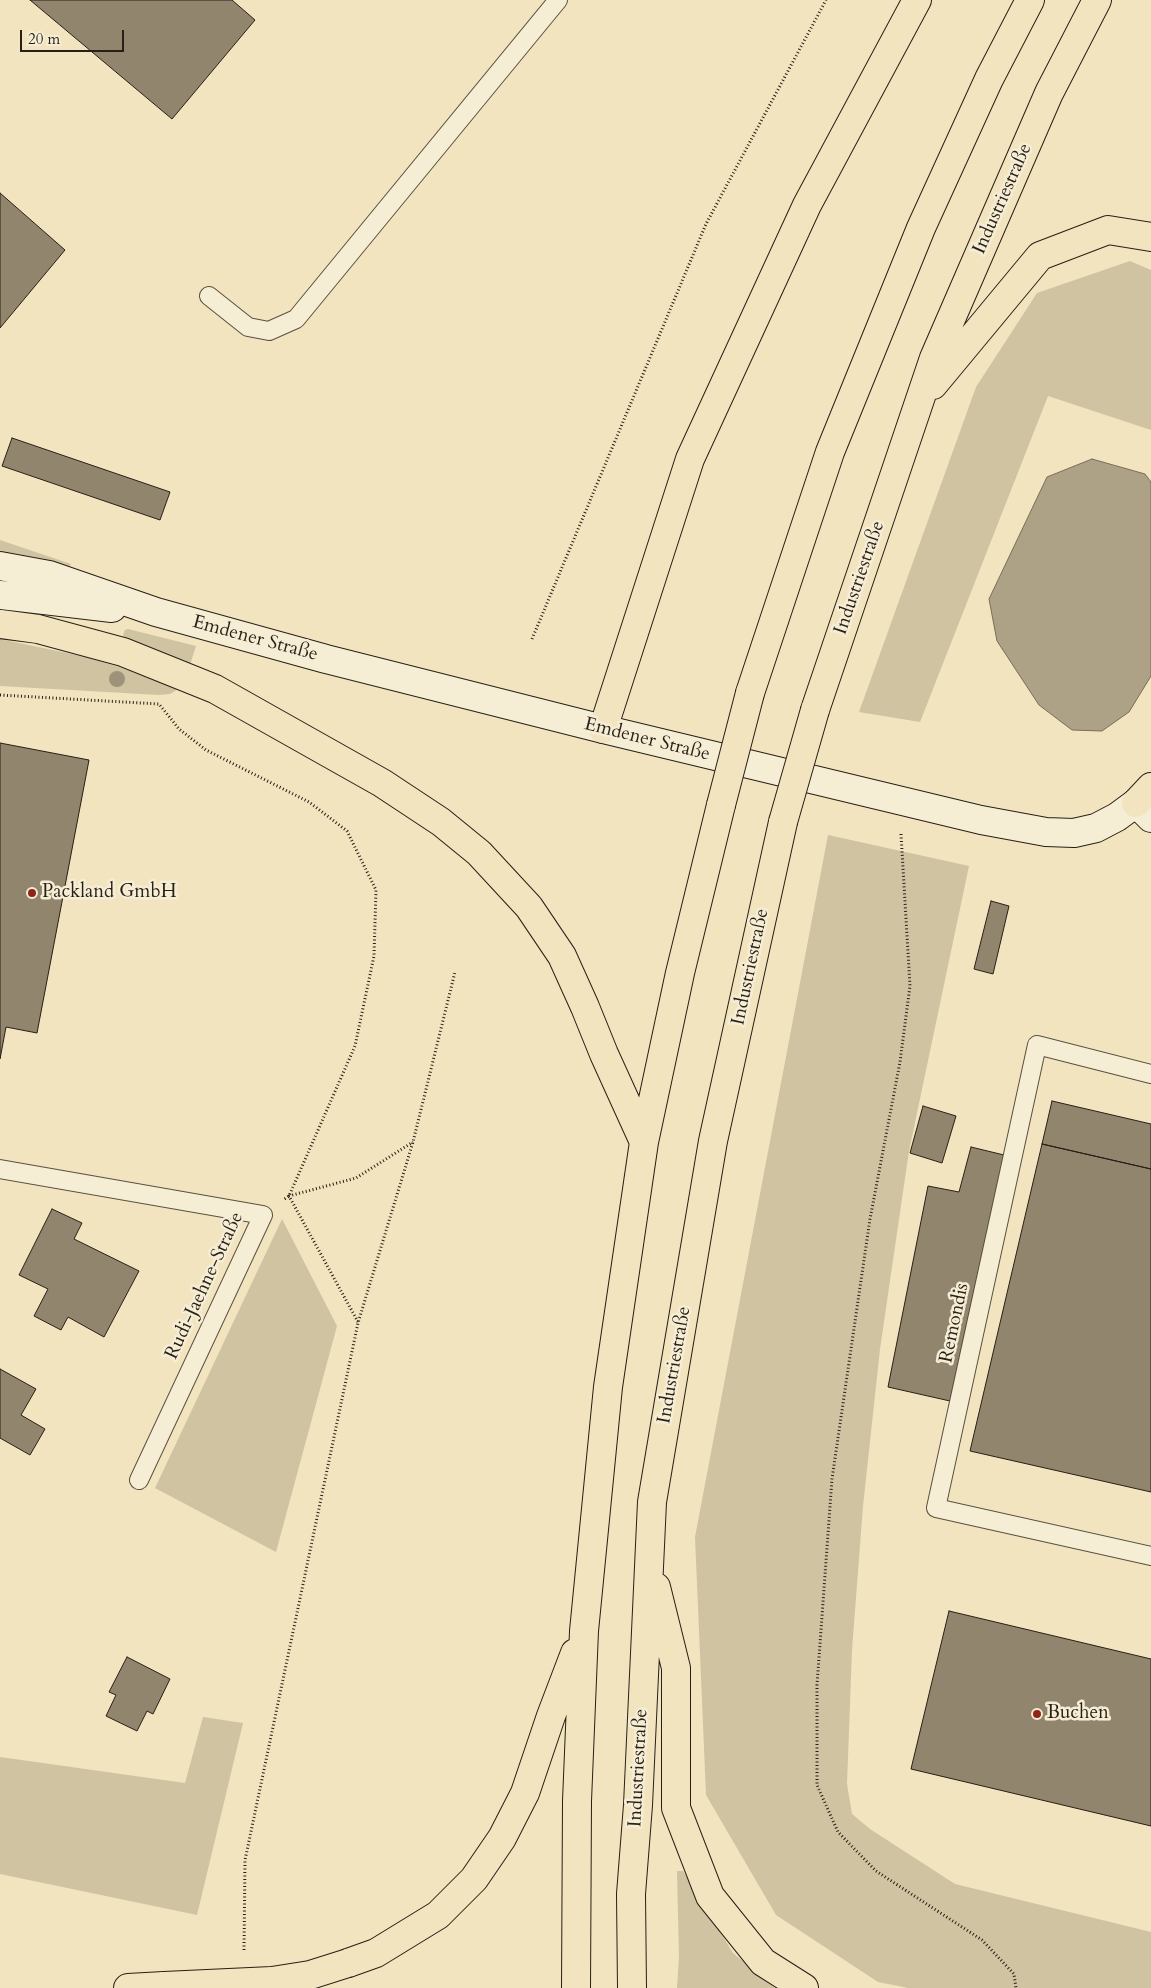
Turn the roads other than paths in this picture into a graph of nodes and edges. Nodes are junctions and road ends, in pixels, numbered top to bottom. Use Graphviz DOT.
graph roads {
  1 [pos="558,0"];
  2 [pos="917,0"];
  3 [pos="1030,0"];
  4 [pos="1097,0"];
  5 [pos="1151,237"];
  6 [pos="209,296"];
  7 [pos="919,402"];
  8 [pos="0,566"];
  9 [pos="0,595"];
  10 [pos="156,612"];
  11 [pos="0,624"];
  12 [pos="604,729"];
  13 [pos="1146,803"];
  14 [pos="1151,1074"];
  15 [pos="644,1142"];
  16 [pos="0,1169"];
  17 [pos="139,1480"];
  18 [pos="1151,1556"];
  19 [pos="649,1558"];
  20 [pos="584,1631"];
  21 [pos="128,1988"];
  22 [pos="576,1988"];
  23 [pos="632,1988"];
  24 [pos="804,1988"];
  1 -- 6 [label="lane"];
  2 -- 12 [label="highway"];
  3 -- 15 [label="highway, bridge"];
  4 -- 7 [label="highway, Industriestraße"];
  5 -- 7 [label="highway"];
  7 -- 19 [label="highway, Industriestraße, bridge"];
  8 -- 10 [label="street, Emdener Straße"];
  9 -- 10 [label="street, Emdener Straße"];
  10 -- 12 [label="street, Emdener Straße"];
  11 -- 15 [label="highway"];
  12 -- 13 [label="street, Emdener Straße"];
  14 -- 18 [label="lane, Remondis"];
  15 -- 20 [label="highway"];
  16 -- 17 [label="lane, Rudi-Jaehne-Straße"];
  19 -- 23 [label="highway, Industriestraße"];
  19 -- 24 [label="highway"];
  20 -- 21 [label="highway, bridge"];
  20 -- 22 [label="highway"];
}
